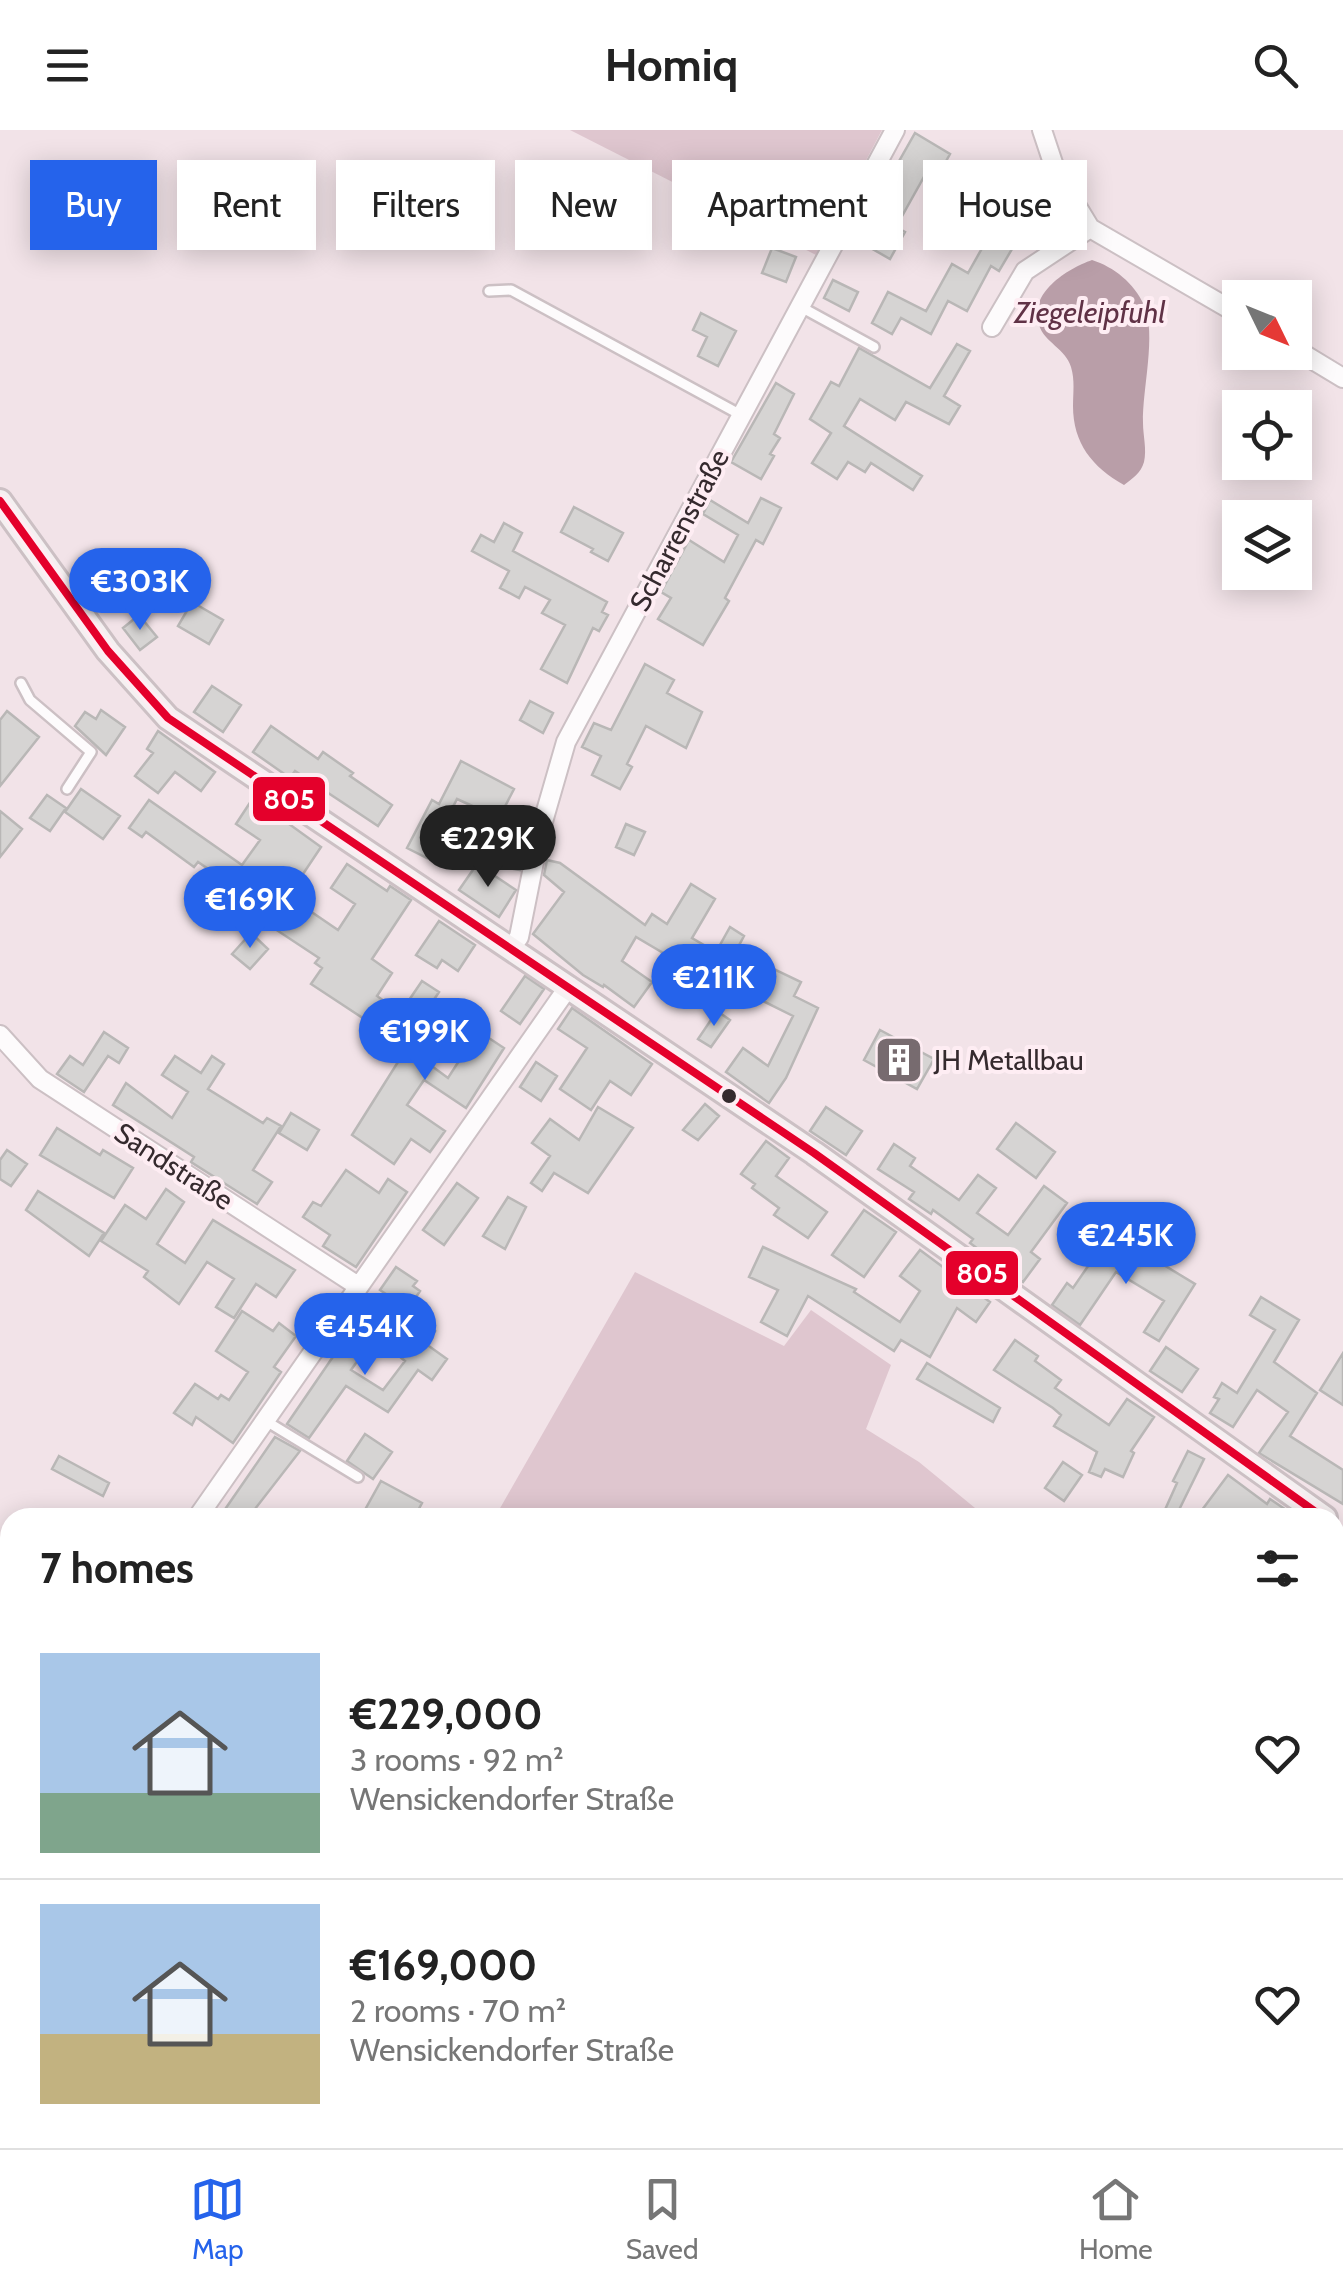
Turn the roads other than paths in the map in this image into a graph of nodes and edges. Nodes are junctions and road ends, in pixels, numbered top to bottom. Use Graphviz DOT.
graph roads {
  1 [pos="894,130"];
  2 [pos="1042,130"];
  3 [pos="1090,228"];
  4 [pos="489,290"];
  5 [pos="1222,305"];
  6 [pos="801,307"];
  7 [pos="992,327"];
  8 [pos="874,347"];
  9 [pos="1312,359"];
  10 [pos="1343,378"];
  11 [pos="741,415"];
  12 [pos="0,501"];
  13 [pos="21,683"];
  14 [pos="68,790"];
  15 [pos="511,948"];
  16 [pos="569,986"];
  17 [pos="0,1034"];
  18 [pos="358,1286"];
  19 [pos="264,1420"];
  20 [pos="358,1477"];
  21 [pos="204,1508"];
  22 [pos="1311,1508"];
  1 -- 6 [label="street, Scharrenstraße"];
  2 -- 3 [label="street"];
  3 -- 5 [label="street"];
  3 -- 7 [label="street"];
  4 -- 11 [label="lane"];
  6 -- 8 [label="lane"];
  6 -- 11 [label="street, Scharrenstraße"];
  9 -- 10 [label="street"];
  11 -- 15 [label="street, Scharrenstraße"];
  12 -- 15 [label="main road"];
  13 -- 14 [label="lane"];
  15 -- 16 [label="main road"];
  16 -- 18 [label="street"];
  16 -- 22 [label="main road"];
  17 -- 18 [label="street, Sandstraße"];
  18 -- 19 [label="street"];
  19 -- 20 [label="lane"];
  19 -- 21 [label="street"];
}
